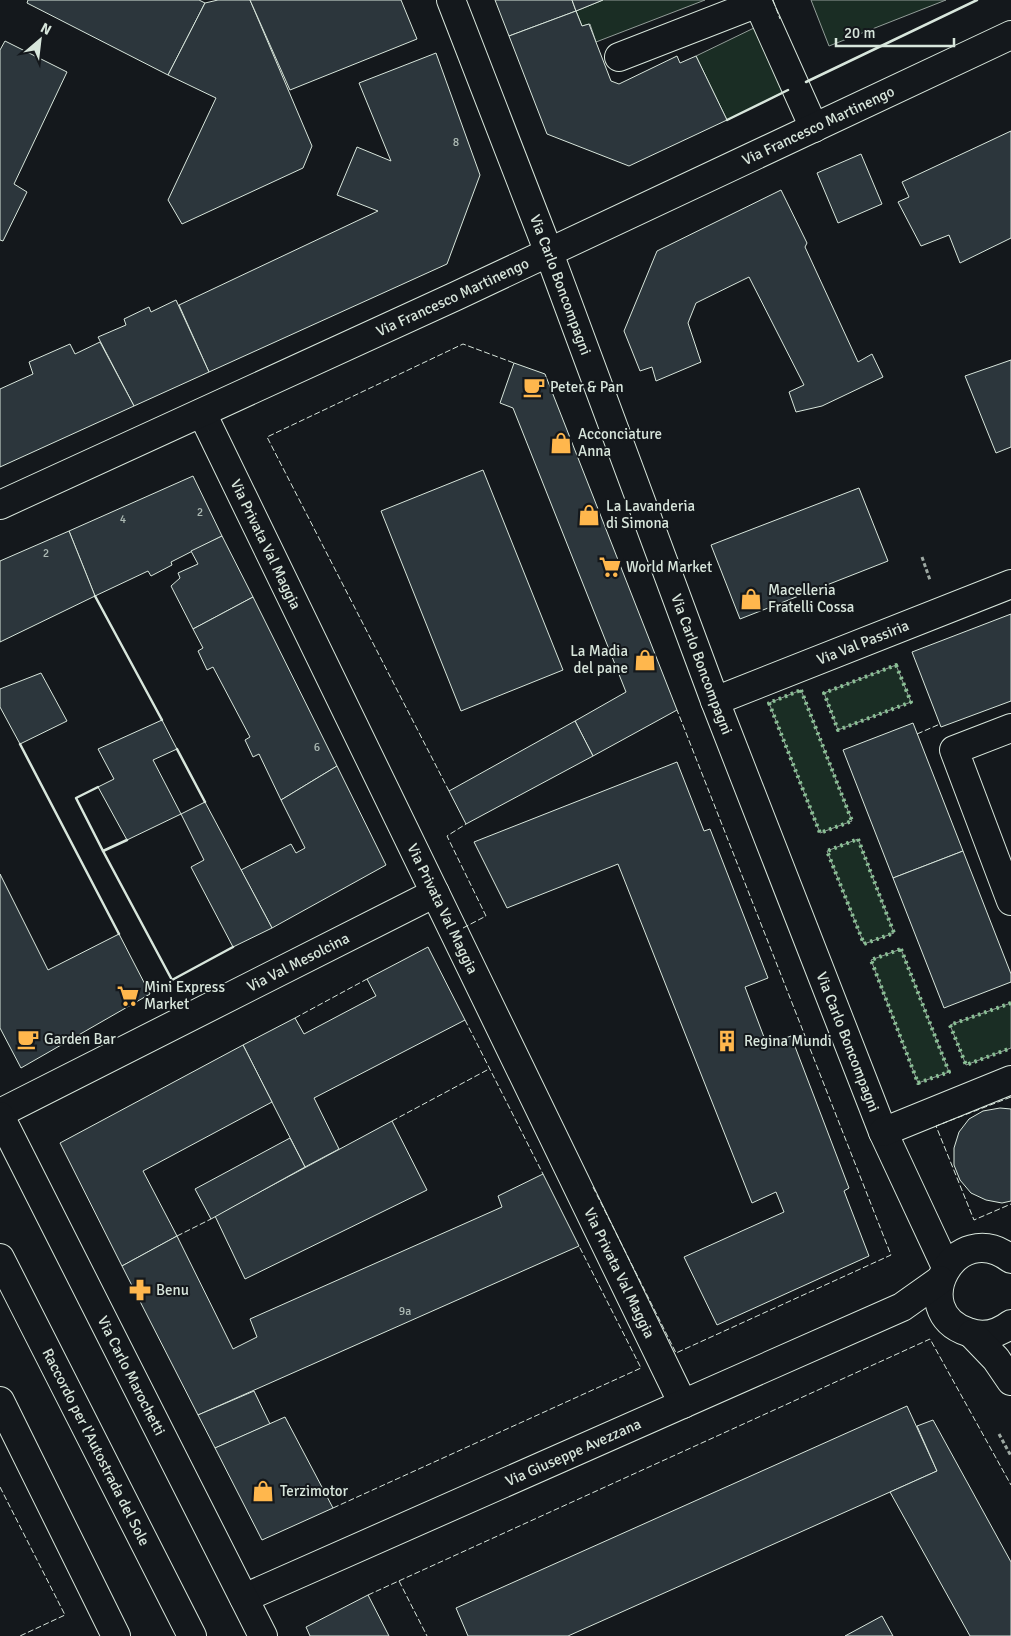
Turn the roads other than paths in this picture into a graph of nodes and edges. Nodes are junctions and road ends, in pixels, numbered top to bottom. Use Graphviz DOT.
graph roads {
  1 [pos="451,0"];
  2 [pos="1011,35"];
  3 [pos="619,57"];
  4 [pos="814,128"];
  5 [pos="548,253"];
  6 [pos="202,413"];
  7 [pos="0,505"];
  8 [pos="1011,584"];
  9 [pos="715,701"];
  10 [pos="1011,728"];
  11 [pos="435,893"];
  12 [pos="1011,901"];
  13 [pos="1011,1080"];
  14 [pos="0,1114"];
  15 [pos="884,1132"];
  16 [pos="1009,1255"];
  17 [pos="0,1258"];
  18 [pos="943,1274"];
  19 [pos="902,1307"];
  20 [pos="943,1312"];
  21 [pos="1011,1324"];
  22 [pos="972,1334"];
  23 [pos="1011,1381"];
  24 [pos="0,1401"];
  25 [pos="683,1404"];
  26 [pos="244,1598"];
  27 [pos="116,1636"];
  28 [pos="192,1636"];
  29 [pos="264,1636"];
  1 -- 5 [label="main road, Via Carlo Boncompagni"];
  2 -- 4 [label="main road, Via Francesco Martinengo"];
  3 -- 4 [label="main road"];
  4 -- 5 [label="main road, Via Francesco Martinengo"];
  5 -- 6 [label="main road, Via Francesco Martinengo"];
  5 -- 9 [label="main road, Via Carlo Boncompagni"];
  6 -- 7 [label="main road, Via Francesco Martinengo"];
  6 -- 11 [label="main road, Via Privata Val Maggia"];
  8 -- 9 [label="main road, Via Val Passiria"];
  9 -- 15 [label="main road, Via Carlo Boncompagni"];
  10 -- 12 [label="main road"];
  11 -- 14 [label="main road, Via Val Mesolcina"];
  11 -- 25 [label="main road, Via Privata Val Maggia"];
  13 -- 15 [label="main road"];
  14 -- 26 [label="main road, Via Carlo Marochetti"];
  15 -- 18 [label="main road, Via Carlo Boncompagni"];
  16 -- 18 [label="main road, Via Giuseppe Avezzana"];
  17 -- 28 [label="main road, Raccordo per l'Autostrada del Sole"];
  18 -- 19 [label="main road, Via Giuseppe Avezzana"];
  18 -- 20 [label="main road"];
  19 -- 20 [label="main road"];
  19 -- 25 [label="main road, Via Giuseppe Avezzana"];
  20 -- 22 [label="main road"];
  21 -- 22 [label="main road"];
  22 -- 23 [label="main road"];
  24 -- 27 [label="main road"];
  25 -- 26 [label="main road, Via Giuseppe Avezzana"];
  26 -- 29 [label="main road, Via Carlo Marochetti"];
}
